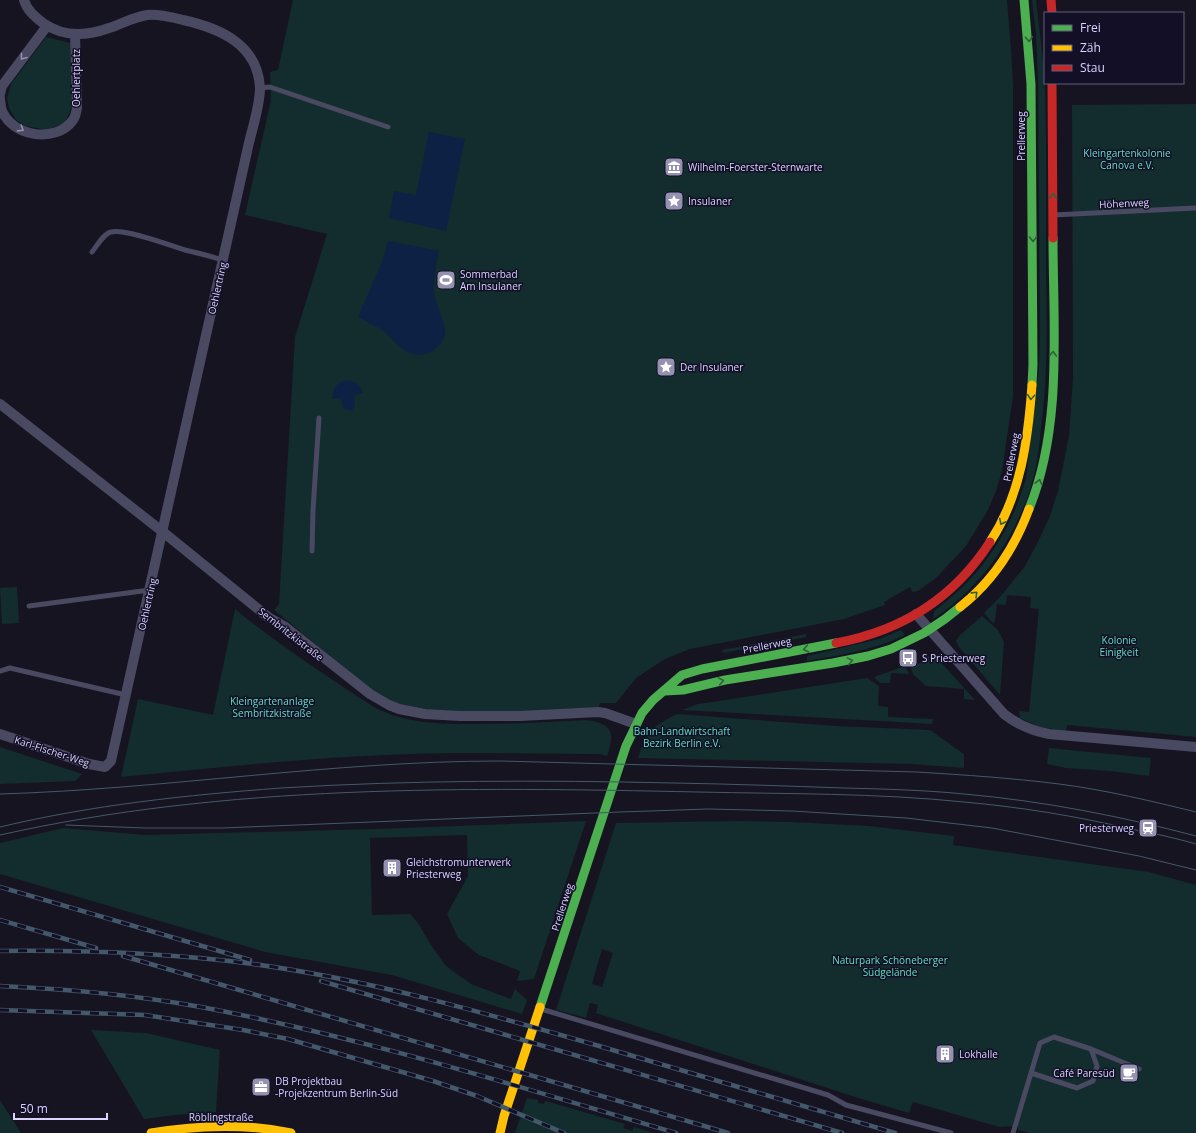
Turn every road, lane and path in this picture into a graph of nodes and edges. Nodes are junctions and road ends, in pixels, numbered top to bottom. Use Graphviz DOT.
graph roads {
  1 [pos="24,0"];
  2 [pos="1024,0"];
  3 [pos="1052,0"];
  4 [pos="1052,12"];
  5 [pos="47,26"];
  6 [pos="76,34"];
  7 [pos="1052,84"];
  8 [pos="260,88"];
  9 [pos="0,94"];
  10 [pos="0,98"];
  11 [pos="388,127"];
  12 [pos="1196,208"];
  13 [pos="1053,215"];
  14 [pos="92,252"];
  15 [pos="223,260"];
  16 [pos="0,404"];
  17 [pos="319,418"];
  18 [pos="163,532"];
  19 [pos="312,551"];
  20 [pos="150,590"];
  21 [pos="29,606"];
  22 [pos="916,614"];
  23 [pos="929,630"];
  24 [pos="0,672"];
  25 [pos="665,691"];
  26 [pos="126,695"];
  27 [pos="636,724"];
  28 [pos="0,734"];
  29 [pos="1196,747"];
  30 [pos="105,767"];
  31 [pos="540,1009"];
  32 [pos="1091,1049"];
  33 [pos="1139,1069"];
  34 [pos="1031,1073"];
  35 [pos="504,1116"];
  36 [pos="151,1133"];
  37 [pos="291,1133"];
  38 [pos="490,1133"];
  39 [pos="500,1133"];
  40 [pos="951,1133"];
  41 [pos="1013,1133"];
  1 -- 5 [label="street, Oehlertring"];
  2 -- 22 [label="main road, Prellerweg, one-way"];
  3 -- 4 [label="main road"];
  5 -- 6 [label="street, Oehlertring"];
  5 -- 9 [label="street, one-way"];
  6 -- 8 [label="street, Oehlertring"];
  10 -- 6 [label="street, Oehlertplatz, one-way"];
  13 -- 7 [label="main road, one-way"];
  8 -- 11 [label="lane"];
  8 -- 15 [label="street, Oehlertring"];
  12 -- 13 [label="lane, Höhenweg"];
  23 -- 13 [label="main road, one-way"];
  14 -- 15 [label="lane"];
  15 -- 18 [label="street, Oehlertring"];
  16 -- 18 [label="street, Sembritzkistraße"];
  17 -- 19 [label="lane"];
  18 -- 20 [label="street, Oehlertring"];
  18 -- 27 [label="street, Sembritzkistraße"];
  20 -- 21 [label="lane"];
  20 -- 26 [label="street, Oehlertring"];
  22 -- 23 [label="street"];
  22 -- 25 [label="main road, Prellerweg, one-way"];
  25 -- 23 [label="main road, one-way"];
  23 -- 29 [label="street"];
  24 -- 26 [label="lane"];
  25 -- 27 [label="main road, Prellerweg"];
  26 -- 30 [label="street, Oehlertring"];
  27 -- 31 [label="main road, Prellerweg"];
  28 -- 30 [label="street, Karl-Fischer-Weg"];
  31 -- 35 [label="main road, Prellerweg"];
  31 -- 40 [label="lane"];
  32 -- 33 [label="lane"];
  32 -- 34 [label="lane"];
  32 -- 34 [label="lane"];
  34 -- 41 [label="lane"];
  35 -- 38 [label="main road, Prellerweg"];
  35 -- 39 [label="main road, Prellerweg"];
  36 -- 37 [label="main road, Röblingstraße"];
}
